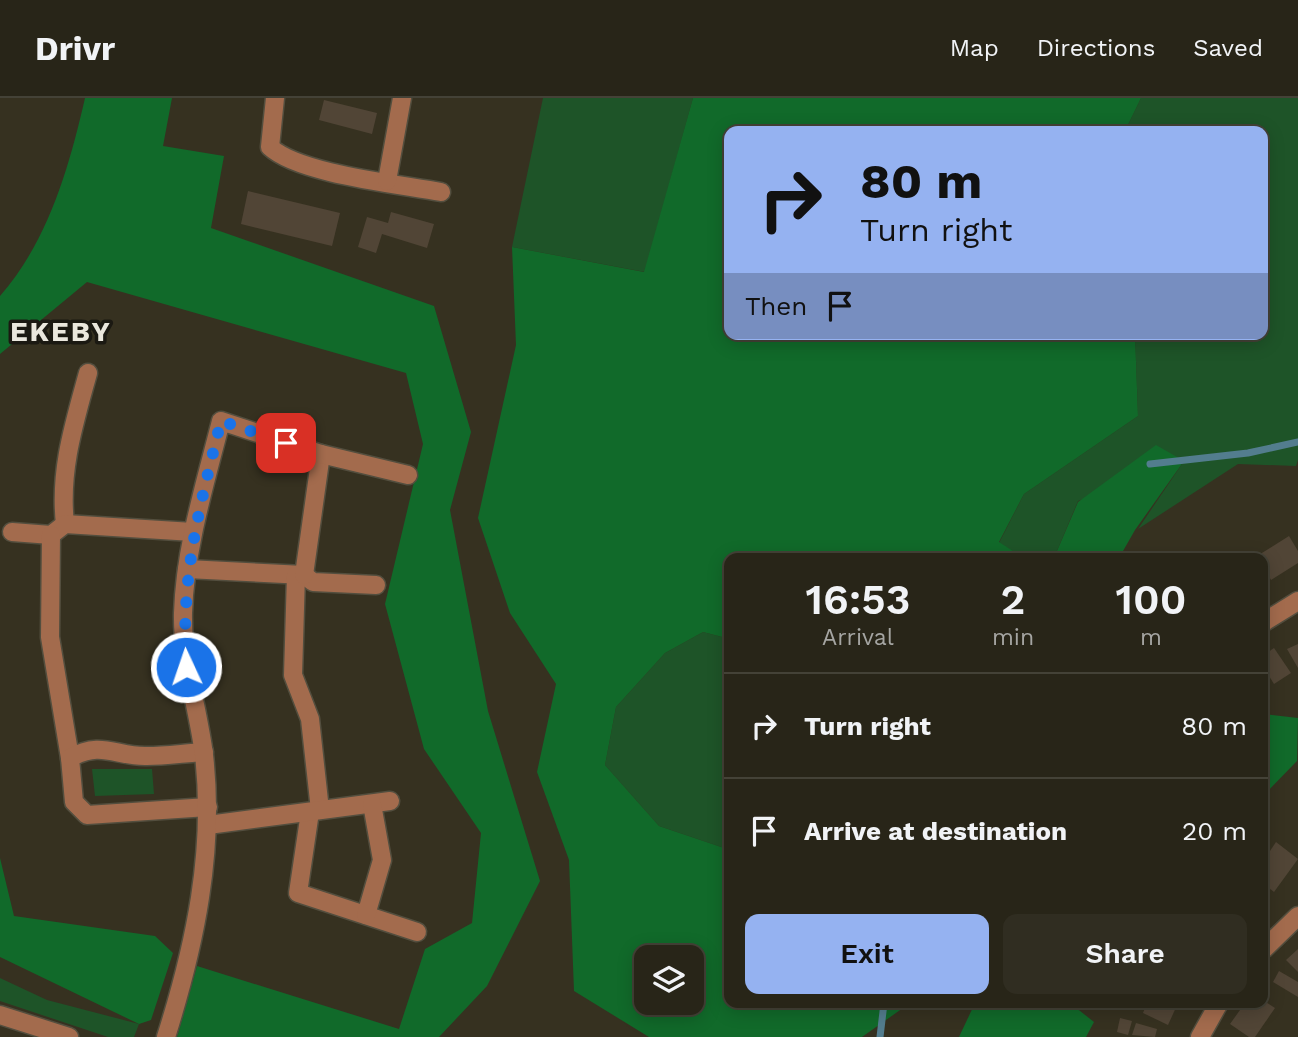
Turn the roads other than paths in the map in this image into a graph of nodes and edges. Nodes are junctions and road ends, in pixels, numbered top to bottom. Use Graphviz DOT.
graph roads {
  1 [pos="275,98"];
  2 [pos="402,98"];
  3 [pos="387,181"];
  4 [pos="440,192"];
  5 [pos="88,373"];
  6 [pos="321,454"];
  7 [pos="408,475"];
  8 [pos="58,529"];
  9 [pos="12,532"];
  10 [pos="193,532"];
  11 [pos="187,569"];
  12 [pos="300,575"];
  13 [pos="376,585"];
  14 [pos="1298,601"];
  15 [pos="1268,620"];
  16 [pos="204,751"];
  17 [pos="70,758"];
  18 [pos="315,811"];
  19 [pos="208,816"];
  20 [pos="366,915"];
  21 [pos="1298,916"];
  22 [pos="416,932"];
  23 [pos="1268,945"];
  24 [pos="1216,1008"];
  25 [pos="0,1015"];
  26 [pos="69,1037"];
  27 [pos="166,1037"];
  28 [pos="1200,1037"];
  1 -- 3 [label="street"];
  2 -- 3 [label="street"];
  3 -- 4 [label="street"];
  5 -- 8 [label="street"];
  6 -- 7 [label="street"];
  6 -- 10 [label="street"];
  6 -- 12 [label="street"];
  8 -- 9 [label="street"];
  8 -- 10 [label="street"];
  8 -- 17 [label="street"];
  10 -- 11 [label="street"];
  11 -- 12 [label="street"];
  11 -- 16 [label="street"];
  12 -- 13 [label="street"];
  12 -- 18 [label="street"];
  14 -- 15 [label="street"];
  16 -- 17 [label="street"];
  16 -- 19 [label="street"];
  17 -- 19 [label="street"];
  18 -- 19 [label="street"];
  18 -- 20 [label="street"];
  18 -- 20 [label="street"];
  19 -- 27 [label="street"];
  20 -- 22 [label="street"];
  21 -- 23 [label="street"];
  24 -- 28 [label="street"];
  25 -- 26 [label="street"];
}
